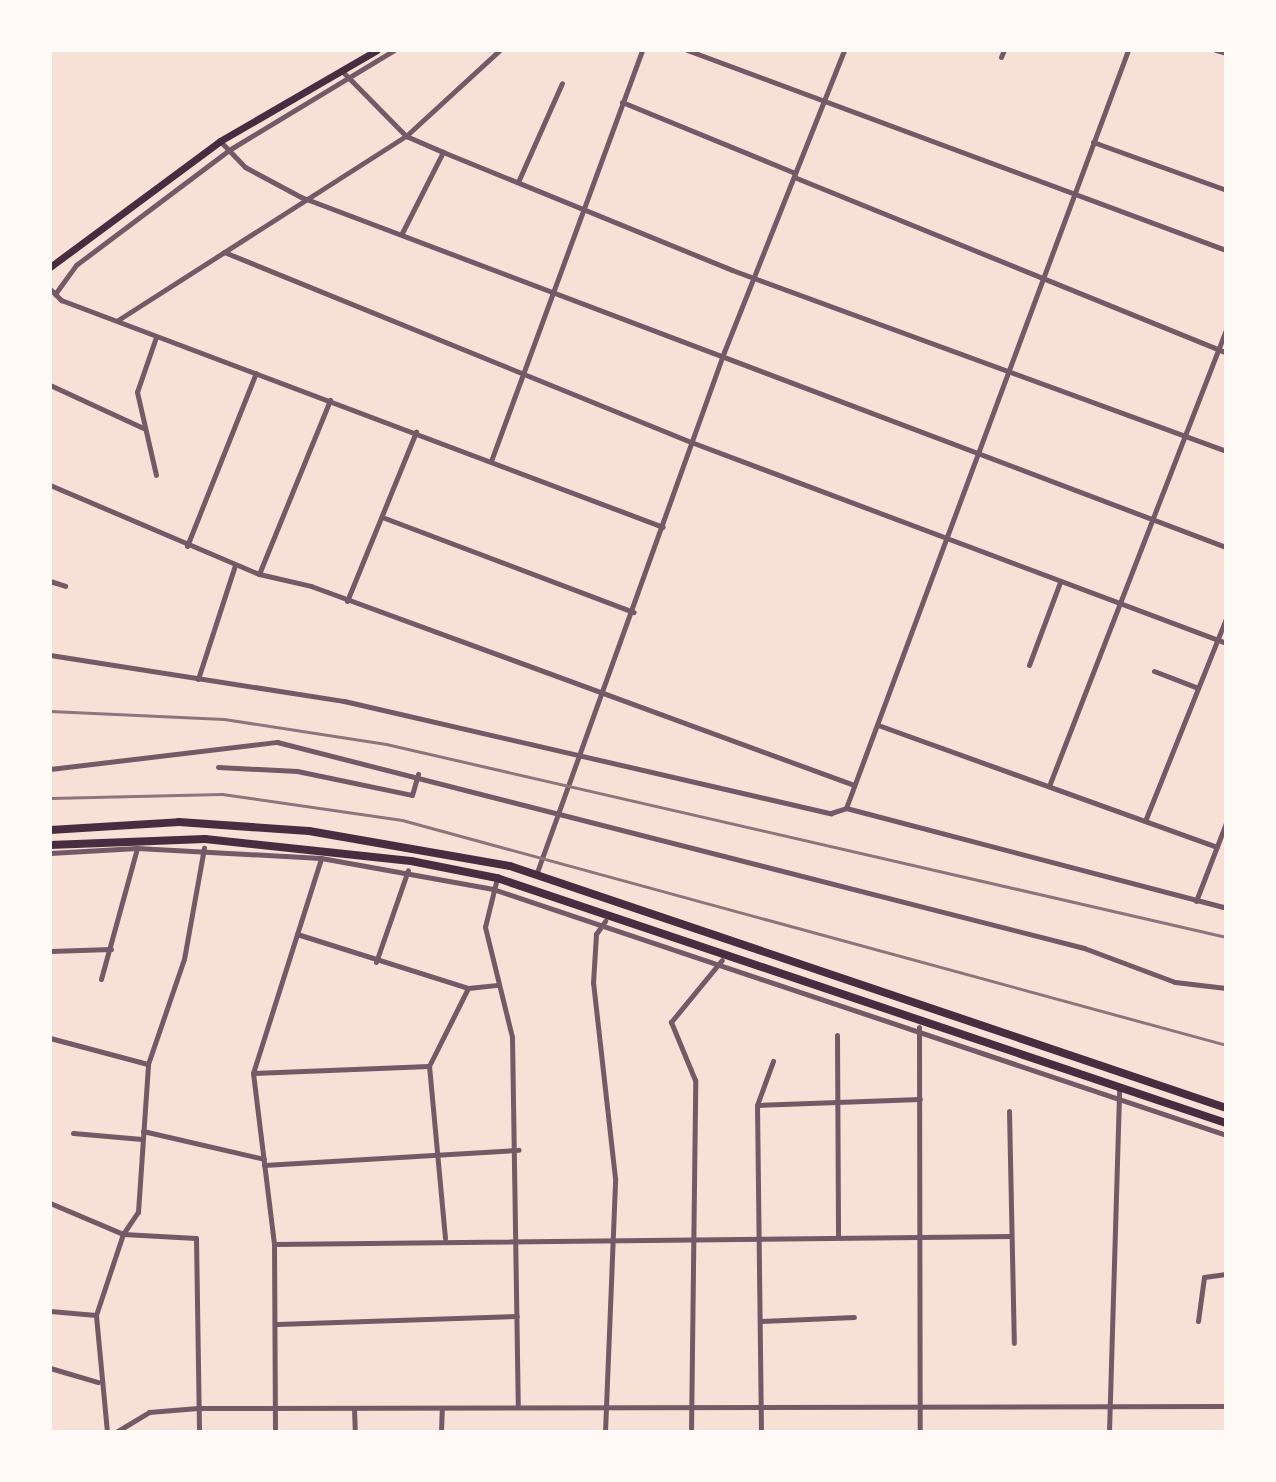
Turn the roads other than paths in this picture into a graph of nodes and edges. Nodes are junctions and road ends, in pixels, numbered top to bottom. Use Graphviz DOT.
graph roads {
  1 [pos="377,50"];
  2 [pos="394,50"];
  3 [pos="500,50"];
  4 [pos="642,50"];
  5 [pos="687,50"];
  6 [pos="844,50"];
  7 [pos="1004,50"];
  8 [pos="1128,50"];
  9 [pos="1216,50"];
  10 [pos="1226,53"];
  11 [pos="1001,57"];
  12 [pos="341,70"];
  13 [pos="348,77"];
  14 [pos="562,83"];
  15 [pos="824,101"];
  16 [pos="622,102"];
  17 [pos="406,136"];
  18 [pos="220,141"];
  19 [pos="1093,142"];
  20 [pos="229,150"];
  21 [pos="443,152"];
  22 [pos="794,175"];
  23 [pos="518,182"];
  24 [pos="1226,190"];
  25 [pos="1074,192"];
  26 [pos="301,197"];
  27 [pos="583,206"];
  28 [pos="402,233"];
  29 [pos="1226,250"];
  30 [pos="224,252"];
  31 [pos="50,267"];
  32 [pos="754,276"];
  33 [pos="1042,277"];
  34 [pos="554,288"];
  35 [pos="50,289"];
  36 [pos="55,294"];
  37 [pos="117,321"];
  38 [pos="1226,330"];
  39 [pos="156,337"];
  40 [pos="1223,350"];
  41 [pos="724,352"];
  42 [pos="1008,367"];
  43 [pos="256,373"];
  44 [pos="522,376"];
  45 [pos="50,385"];
  46 [pos="330,400"];
  47 [pos="144,428"];
  48 [pos="416,432"];
  49 [pos="1181,434"];
  50 [pos="691,442"];
  51 [pos="1226,451"];
  52 [pos="976,453"];
  53 [pos="491,461"];
  54 [pos="156,475"];
  55 [pos="50,485"];
  56 [pos="382,517"];
  57 [pos="1152,520"];
  58 [pos="663,527"];
  59 [pos="944,538"];
  60 [pos="187,546"];
  61 [pos="1226,547"];
  62 [pos="235,565"];
  63 [pos="259,574"];
  64 [pos="50,581"];
  65 [pos="1060,582"];
  66 [pos="65,586"];
  67 [pos="347,601"];
  68 [pos="1119,603"];
  69 [pos="634,612"];
  70 [pos="1226,618"];
  71 [pos="1218,639"];
  72 [pos="1226,643"];
  73 [pos="50,655"];
  74 [pos="1029,665"];
  75 [pos="1154,671"];
  76 [pos="198,679"];
  77 [pos="1198,688"];
  78 [pos="602,696"];
  79 [pos="878,725"];
  80 [pos="579,755"];
  81 [pos="218,767"];
  82 [pos="50,769"];
  83 [pos="418,774"];
  84 [pos="854,785"];
  85 [pos="1049,786"];
  86 [pos="846,808"];
  87 [pos="557,809"];
  88 [pos="1145,821"];
  89 [pos="1226,823"];
  90 [pos="50,830"];
  91 [pos="205,839"];
  92 [pos="50,845"];
  93 [pos="1217,847"];
  94 [pos="137,848"];
  95 [pos="204,850"];
  96 [pos="50,853"];
  97 [pos="322,853"];
  98 [pos="408,870"];
  99 [pos="536,875"];
  100 [pos="497,878"];
  101 [pos="493,889"];
  102 [pos="1196,901"];
  103 [pos="1226,908"];
  104 [pos="606,912"];
  105 [pos="605,923"];
  106 [pos="297,934"];
  107 [pos="111,949"];
  108 [pos="50,951"];
  109 [pos="725,952"];
  110 [pos="376,962"];
  111 [pos="721,962"];
  112 [pos="101,979"];
  113 [pos="498,985"];
  114 [pos="468,988"];
  115 [pos="1226,988"];
  116 [pos="919,1018"];
  117 [pos="919,1030"];
  118 [pos="837,1035"];
  119 [pos="50,1038"];
  120 [pos="773,1061"];
  121 [pos="148,1064"];
  122 [pos="429,1066"];
  123 [pos="253,1073"];
  124 [pos="1119,1087"];
  125 [pos="920,1099"];
  126 [pos="836,1100"];
  127 [pos="1115,1100"];
  128 [pos="757,1105"];
  129 [pos="1226,1108"];
  130 [pos="1009,1111"];
  131 [pos="1226,1123"];
  132 [pos="73,1133"];
  133 [pos="143,1135"];
  134 [pos="1226,1135"];
  135 [pos="519,1150"];
  136 [pos="438,1153"];
  137 [pos="264,1162"];
  138 [pos="50,1203"];
  139 [pos="123,1234"];
  140 [pos="1011,1236"];
  141 [pos="759,1237"];
  142 [pos="838,1237"];
  143 [pos="445,1238"];
  144 [pos="920,1238"];
  145 [pos="517,1239"];
  146 [pos="607,1240"];
  147 [pos="695,1242"];
  148 [pos="274,1244"];
  149 [pos="1226,1274"];
  150 [pos="50,1311"];
  151 [pos="96,1315"];
  152 [pos="517,1316"];
  153 [pos="854,1317"];
  154 [pos="760,1321"];
  155 [pos="1198,1321"];
  156 [pos="277,1324"];
  157 [pos="1014,1343"];
  158 [pos="50,1368"];
  159 [pos="98,1382"];
  160 [pos="518,1405"];
  161 [pos="920,1405"];
  162 [pos="1226,1406"];
  163 [pos="605,1407"];
  164 [pos="1110,1407"];
  165 [pos="198,1408"];
  166 [pos="275,1408"];
  167 [pos="354,1408"];
  168 [pos="442,1408"];
  169 [pos="693,1412"];
  170 [pos="761,1412"];
  171 [pos="107,1432"];
  172 [pos="116,1432"];
  173 [pos="199,1432"];
  174 [pos="275,1432"];
  175 [pos="355,1432"];
  176 [pos="441,1432"];
  177 [pos="605,1432"];
  178 [pos="691,1432"];
  179 [pos="761,1432"];
  180 [pos="920,1432"];
  181 [pos="1109,1432"];
  1 -- 12 [label="main road"];
  2 -- 13 [label="street"];
  3 -- 17 [label="street"];
  4 -- 16 [label="street"];
  5 -- 15 [label="street"];
  6 -- 15 [label="street"];
  7 -- 11 [label="street"];
  8 -- 19 [label="street"];
  9 -- 10 [label="street"];
  12 -- 13 [label="street"];
  12 -- 18 [label="main road"];
  13 -- 17 [label="street"];
  13 -- 20 [label="street"];
  14 -- 23 [label="street"];
  15 -- 22 [label="street"];
  15 -- 25 [label="street"];
  16 -- 22 [label="street"];
  16 -- 27 [label="street"];
  17 -- 21 [label="street"];
  17 -- 26 [label="street"];
  18 -- 20 [label="street"];
  18 -- 31 [label="main road"];
  19 -- 24 [label="street"];
  19 -- 25 [label="street"];
  20 -- 26 [label="street"];
  20 -- 36 [label="street"];
  21 -- 23 [label="street"];
  21 -- 28 [label="street"];
  22 -- 32 [label="street"];
  22 -- 33 [label="street"];
  23 -- 27 [label="street"];
  25 -- 29 [label="street"];
  25 -- 33 [label="street"];
  26 -- 28 [label="street"];
  26 -- 30 [label="street"];
  27 -- 32 [label="street"];
  27 -- 34 [label="street"];
  28 -- 34 [label="street"];
  30 -- 37 [label="street"];
  30 -- 44 [label="street"];
  32 -- 41 [label="street"];
  32 -- 42 [label="street"];
  33 -- 40 [label="street"];
  33 -- 42 [label="street"];
  34 -- 41 [label="street"];
  34 -- 44 [label="street"];
  35 -- 36 [label="street"];
  36 -- 37 [label="street"];
  37 -- 39 [label="street"];
  38 -- 40 [label="street"];
  39 -- 43 [label="street"];
  39 -- 47 [label="street"];
  40 -- 49 [label="street"];
  41 -- 50 [label="street"];
  41 -- 52 [label="street"];
  42 -- 49 [label="street"];
  42 -- 52 [label="street"];
  43 -- 46 [label="street"];
  43 -- 60 [label="street"];
  44 -- 50 [label="street"];
  44 -- 53 [label="street"];
  45 -- 47 [label="street"];
  46 -- 48 [label="street"];
  46 -- 63 [label="street"];
  47 -- 54 [label="street"];
  48 -- 53 [label="street"];
  48 -- 56 [label="street"];
  49 -- 51 [label="street"];
  49 -- 57 [label="street"];
  50 -- 58 [label="street"];
  50 -- 59 [label="street"];
  52 -- 57 [label="street"];
  52 -- 59 [label="street"];
  53 -- 58 [label="street"];
  55 -- 60 [label="street"];
  56 -- 67 [label="street"];
  56 -- 69 [label="street"];
  57 -- 61 [label="street"];
  57 -- 68 [label="street"];
  58 -- 69 [label="street"];
  59 -- 65 [label="street"];
  59 -- 79 [label="street"];
  60 -- 62 [label="street"];
  62 -- 63 [label="street"];
  62 -- 76 [label="street"];
  63 -- 67 [label="street"];
  64 -- 66 [label="street"];
  65 -- 68 [label="street"];
  65 -- 74 [label="street"];
  67 -- 78 [label="street"];
  68 -- 71 [label="street"];
  68 -- 85 [label="street"];
  69 -- 78 [label="street"];
  70 -- 71 [label="street"];
  71 -- 72 [label="street"];
  71 -- 77 [label="street"];
  73 -- 76 [label="street"];
  75 -- 77 [label="street"];
  76 -- 80 [label="street"];
  77 -- 88 [label="street"];
  78 -- 80 [label="street"];
  78 -- 84 [label="street"];
  79 -- 84 [label="street"];
  79 -- 85 [label="street"];
  80 -- 86 [label="street"];
  80 -- 87 [label="street"];
  81 -- 83 [label="street"];
  82 -- 83 [label="street"];
  83 -- 87 [label="street"];
  84 -- 86 [label="street"];
  85 -- 88 [label="street"];
  86 -- 102 [label="street"];
  87 -- 99 [label="street"];
  87 -- 115 [label="street"];
  88 -- 93 [label="street"];
  89 -- 93 [label="street"];
  90 -- 99 [label="main road"];
  91 -- 92 [label="main road"];
  91 -- 95 [label="street"];
  91 -- 97 [label="main road"];
  93 -- 102 [label="street"];
  94 -- 95 [label="street"];
  94 -- 96 [label="street"];
  94 -- 107 [label="street"];
  95 -- 97 [label="street"];
  95 -- 121 [label="street"];
  97 -- 98 [label="street"];
  97 -- 100 [label="main road"];
  97 -- 106 [label="street"];
  98 -- 101 [label="street"];
  98 -- 110 [label="street"];
  99 -- 129 [label="main road"];
  100 -- 101 [label="street"];
  100 -- 104 [label="main road"];
  101 -- 105 [label="street"];
  101 -- 113 [label="street"];
  102 -- 103 [label="street"];
  104 -- 105 [label="street"];
  104 -- 109 [label="main road"];
  105 -- 111 [label="street"];
  105 -- 146 [label="street"];
  106 -- 110 [label="street"];
  106 -- 123 [label="street"];
  107 -- 108 [label="street"];
  107 -- 112 [label="street"];
  109 -- 111 [label="street"];
  109 -- 116 [label="main road"];
  110 -- 114 [label="street"];
  111 -- 117 [label="street"];
  111 -- 147 [label="street"];
  113 -- 114 [label="street"];
  113 -- 135 [label="street"];
  114 -- 122 [label="street"];
  116 -- 117 [label="street"];
  116 -- 124 [label="main road"];
  117 -- 125 [label="street"];
  117 -- 127 [label="street"];
  118 -- 126 [label="street"];
  119 -- 121 [label="street"];
  120 -- 128 [label="street"];
  121 -- 133 [label="street"];
  122 -- 123 [label="street"];
  122 -- 136 [label="street"];
  123 -- 137 [label="street"];
  124 -- 127 [label="street"];
  124 -- 131 [label="main road"];
  125 -- 126 [label="street"];
  125 -- 144 [label="street"];
  126 -- 128 [label="street"];
  126 -- 142 [label="street"];
  127 -- 134 [label="street"];
  127 -- 164 [label="street"];
  128 -- 141 [label="street"];
  130 -- 140 [label="street"];
  132 -- 133 [label="street"];
  133 -- 137 [label="street"];
  133 -- 139 [label="street"];
  135 -- 136 [label="street"];
  135 -- 145 [label="street"];
  136 -- 137 [label="street"];
  136 -- 143 [label="street"];
  137 -- 148 [label="street"];
  138 -- 139 [label="street"];
  139 -- 151 [label="street"];
  139 -- 165 [label="street"];
  140 -- 144 [label="street"];
  140 -- 157 [label="street"];
  141 -- 142 [label="street"];
  141 -- 147 [label="street"];
  141 -- 154 [label="street"];
  142 -- 144 [label="street"];
  143 -- 145 [label="street"];
  143 -- 148 [label="street"];
  144 -- 161 [label="street"];
  145 -- 146 [label="street"];
  145 -- 152 [label="street"];
  146 -- 147 [label="street"];
  146 -- 163 [label="street"];
  147 -- 169 [label="street"];
  148 -- 156 [label="street"];
  149 -- 155 [label="street"];
  150 -- 151 [label="street"];
  151 -- 159 [label="street"];
  152 -- 156 [label="street"];
  152 -- 160 [label="street"];
  153 -- 154 [label="street"];
  154 -- 170 [label="street"];
  156 -- 166 [label="street"];
  158 -- 159 [label="street"];
  159 -- 171 [label="street"];
  160 -- 163 [label="street"];
  160 -- 168 [label="street"];
  161 -- 164 [label="street"];
  161 -- 170 [label="street"];
  161 -- 180 [label="street"];
  162 -- 164 [label="street"];
  163 -- 169 [label="street"];
  163 -- 177 [label="street"];
  164 -- 181 [label="street"];
  165 -- 166 [label="street"];
  165 -- 172 [label="street"];
  165 -- 173 [label="street"];
  166 -- 167 [label="street"];
  166 -- 174 [label="street"];
  167 -- 168 [label="street"];
  167 -- 175 [label="street"];
  168 -- 176 [label="street"];
  169 -- 170 [label="street"];
  169 -- 178 [label="street"];
  170 -- 179 [label="street"];
}
